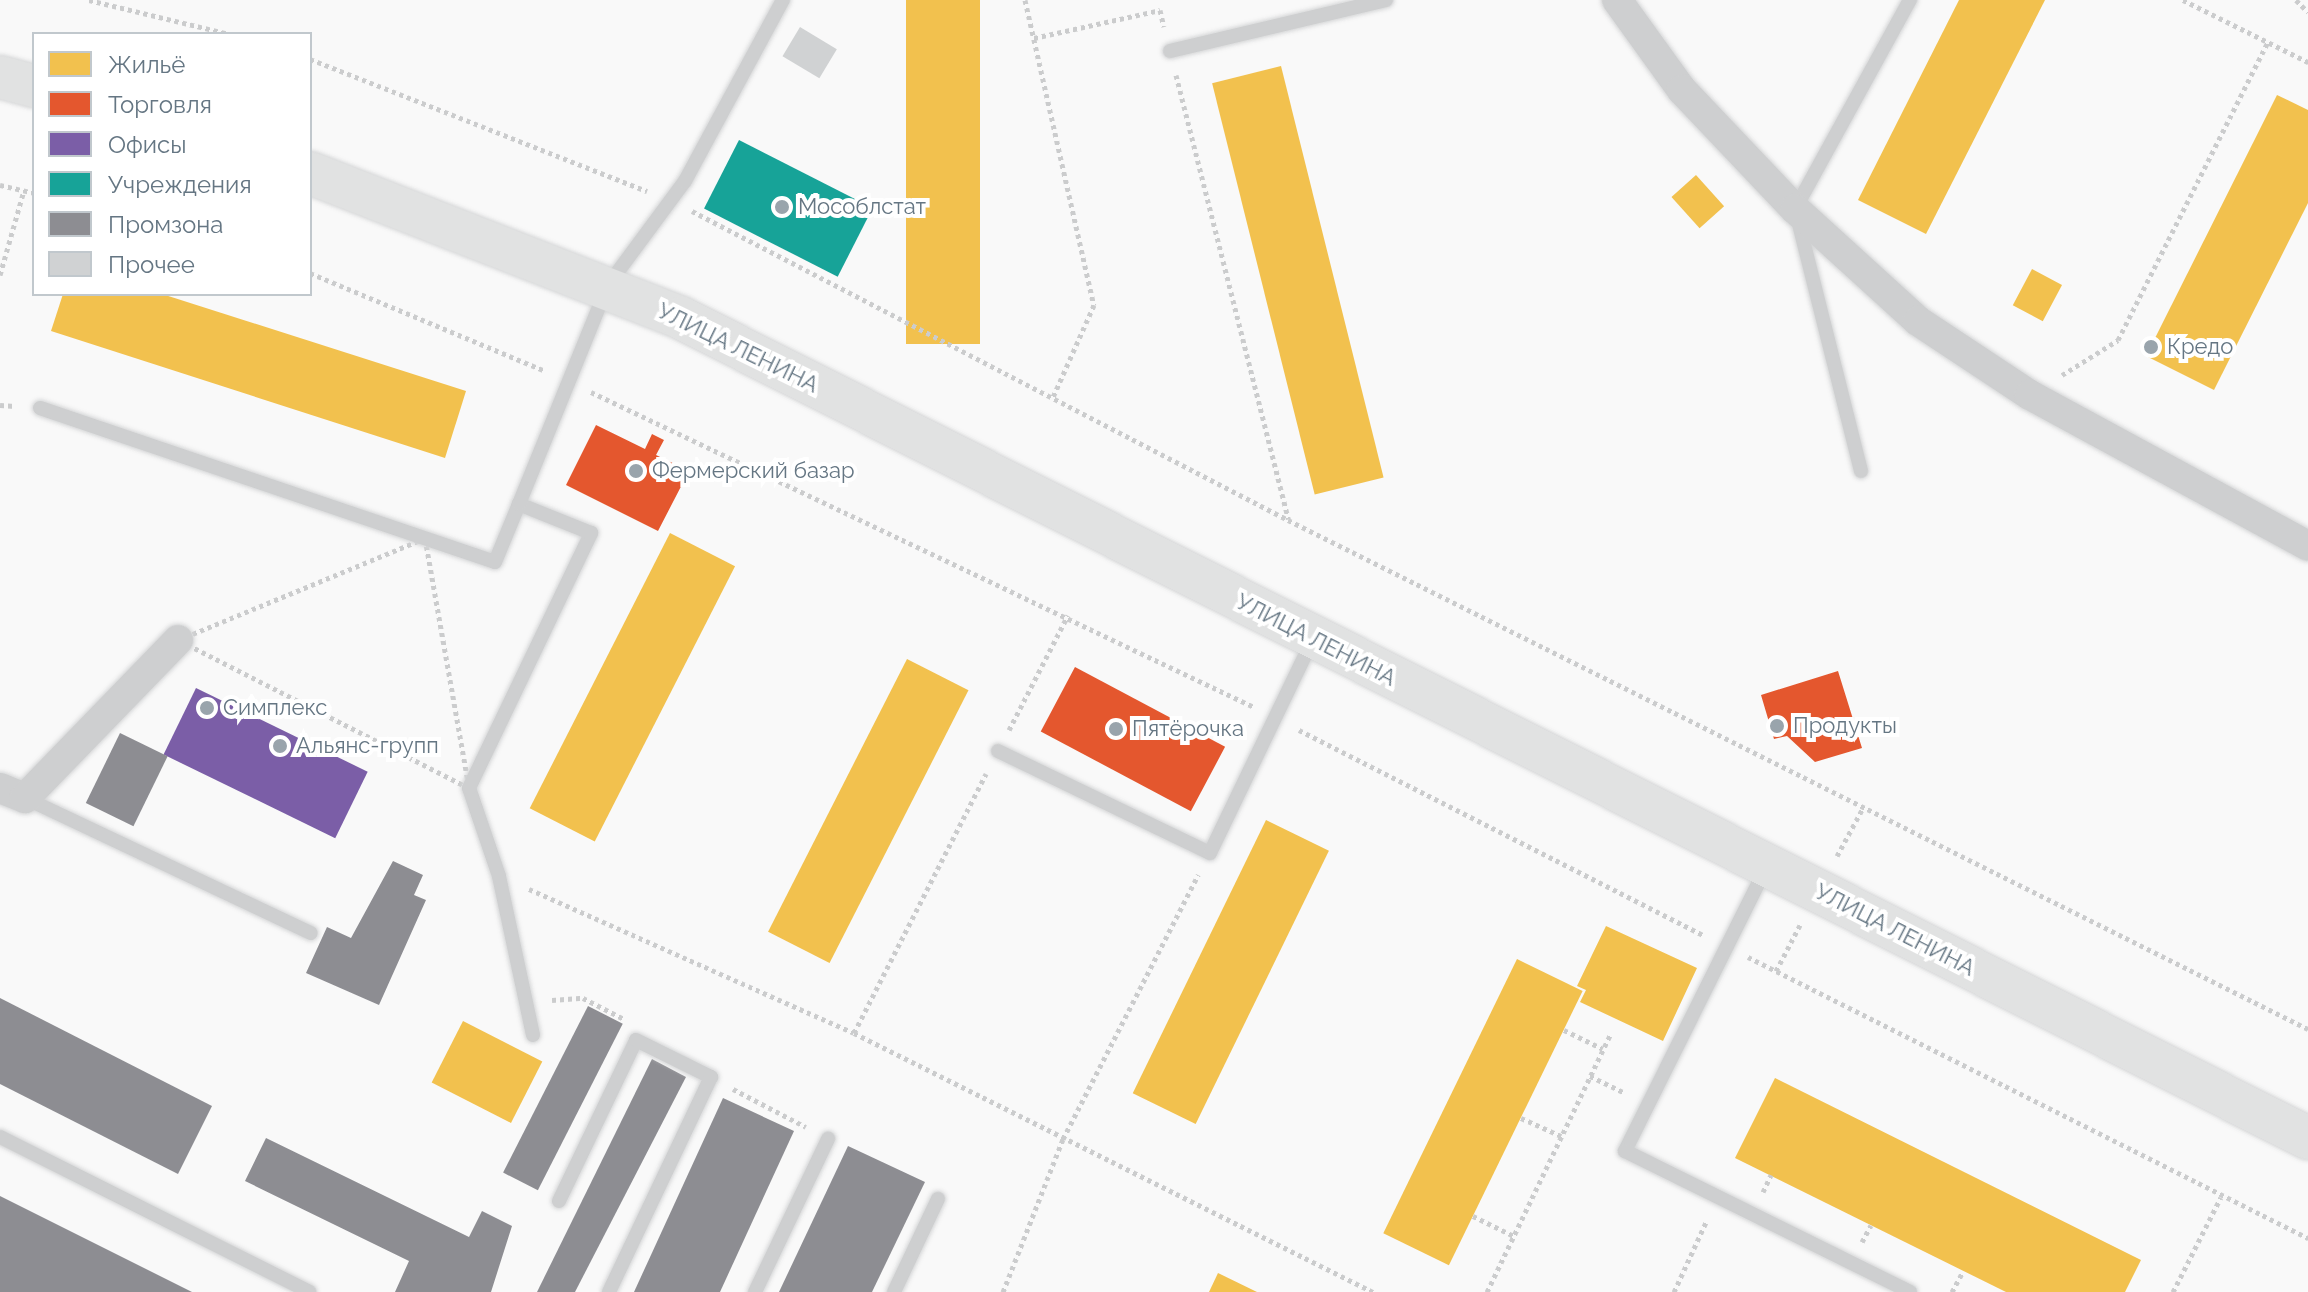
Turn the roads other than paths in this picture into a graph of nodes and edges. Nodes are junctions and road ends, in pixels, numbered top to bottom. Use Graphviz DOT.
graph roads {
  1 [pos="783,0"];
  2 [pos="1386,0"];
  3 [pos="1617,0"];
  4 [pos="1910,0"];
  5 [pos="1170,51"];
  6 [pos="0,77"];
  7 [pos="32,85"];
  8 [pos="312,174"];
  9 [pos="1795,209"];
  10 [pos="608,285"];
  11 [pos="40,408"];
  12 [pos="1861,471"];
  13 [pos="519,504"];
  14 [pos="2308,546"];
  15 [pos="1313,639"];
  16 [pos="178,640"];
  17 [pos="998,751"];
  18 [pos="13,793"];
  19 [pos="1767,866"];
  20 [pos="311,933"];
  21 [pos="533,1035"];
  22 [pos="0,1137"];
  23 [pos="2308,1138"];
  24 [pos="828,1139"];
  25 [pos="938,1199"];
  26 [pos="559,1201"];
  27 [pos="309,1292"];
  28 [pos="609,1292"];
  29 [pos="755,1292"];
  30 [pos="894,1292"];
  31 [pos="1910,1292"];
  1 -- 10 [label="lane"];
  2 -- 5 [label="lane"];
  3 -- 9 [label="street"];
  4 -- 9 [label="lane"];
  6 -- 7 [label="main road"];
  8 -- 10 [label="main road, УЛИЦА ЛЕНИНА"];
  9 -- 12 [label="lane"];
  9 -- 14 [label="street"];
  10 -- 13 [label="lane"];
  10 -- 15 [label="main road, УЛИЦА ЛЕНИНА"];
  11 -- 13 [label="lane"];
  13 -- 21 [label="lane"];
  15 -- 17 [label="lane"];
  15 -- 19 [label="main road, УЛИЦА ЛЕНИНА"];
  16 -- 18 [label="street"];
  18 -- 20 [label="lane"];
  19 -- 23 [label="main road, УЛИЦА ЛЕНИНА"];
  19 -- 31 [label="lane"];
  22 -- 27 [label="lane"];
  24 -- 29 [label="lane"];
  25 -- 30 [label="lane"];
  26 -- 28 [label="lane"];
}
